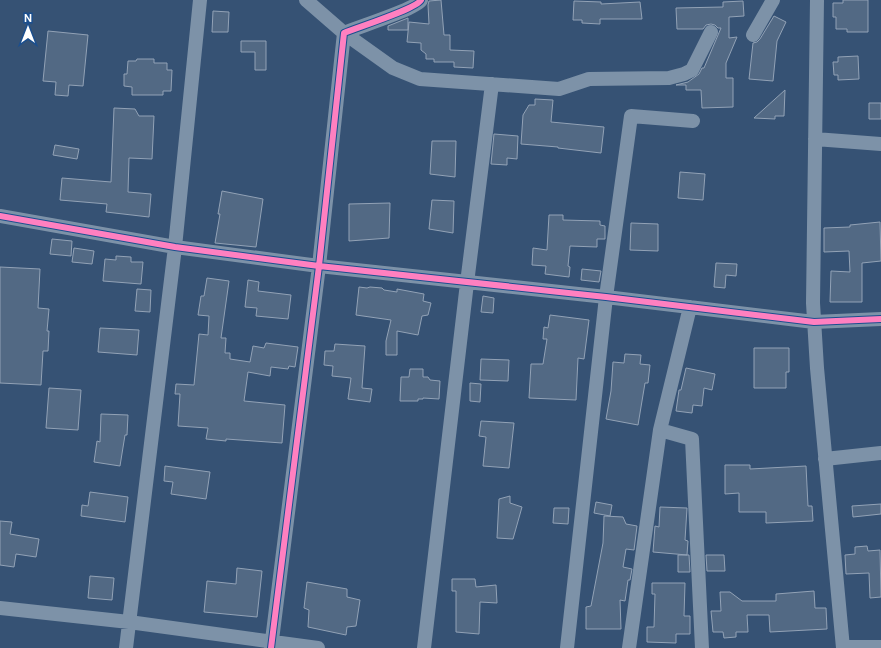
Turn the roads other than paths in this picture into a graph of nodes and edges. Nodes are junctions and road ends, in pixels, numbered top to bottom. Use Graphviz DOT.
graph roads {
  1 [pos="200,0"];
  2 [pos="306,0"];
  3 [pos="421,0"];
  4 [pos="773,0"];
  5 [pos="816,0"];
  6 [pos="711,32"];
  7 [pos="344,33"];
  8 [pos="753,35"];
  9 [pos="492,84"];
  10 [pos="693,121"];
  11 [pos="815,139"];
  12 [pos="881,144"];
  13 [pos="0,216"];
  14 [pos="175,247"];
  15 [pos="319,266"];
  16 [pos="467,283"];
  17 [pos="606,297"];
  18 [pos="690,307"];
  19 [pos="881,319"];
  20 [pos="814,322"];
  21 [pos="660,430"];
  22 [pos="881,453"];
  23 [pos="825,459"];
  24 [pos="0,608"];
  25 [pos="129,622"];
  26 [pos="272,645"];
  27 [pos="843,647"];
  28 [pos="881,647"];
  29 [pos="126,648"];
  30 [pos="318,648"];
  31 [pos="424,648"];
  32 [pos="567,648"];
  33 [pos="629,648"];
  34 [pos="702,648"];
  1 -- 14 [label="street"];
  2 -- 7 [label="street"];
  3 -- 7 [label="street"];
  4 -- 8 [label="street"];
  5 -- 11 [label="street"];
  6 -- 9 [label="street"];
  7 -- 9 [label="street"];
  7 -- 15 [label="street"];
  9 -- 16 [label="street"];
  10 -- 17 [label="street"];
  11 -- 12 [label="street"];
  11 -- 20 [label="street"];
  13 -- 14 [label="street"];
  14 -- 15 [label="street"];
  14 -- 25 [label="street"];
  15 -- 16 [label="street"];
  15 -- 26 [label="street"];
  16 -- 17 [label="street"];
  16 -- 31 [label="street"];
  17 -- 18 [label="street"];
  17 -- 32 [label="street"];
  18 -- 20 [label="street"];
  18 -- 21 [label="street"];
  19 -- 20 [label="street"];
  20 -- 23 [label="street"];
  21 -- 33 [label="street"];
  21 -- 34 [label="street"];
  22 -- 23 [label="street"];
  23 -- 27 [label="street"];
  24 -- 25 [label="street"];
  25 -- 26 [label="street"];
  25 -- 29 [label="street"];
  26 -- 30 [label="street"];
  27 -- 28 [label="street"];
}
